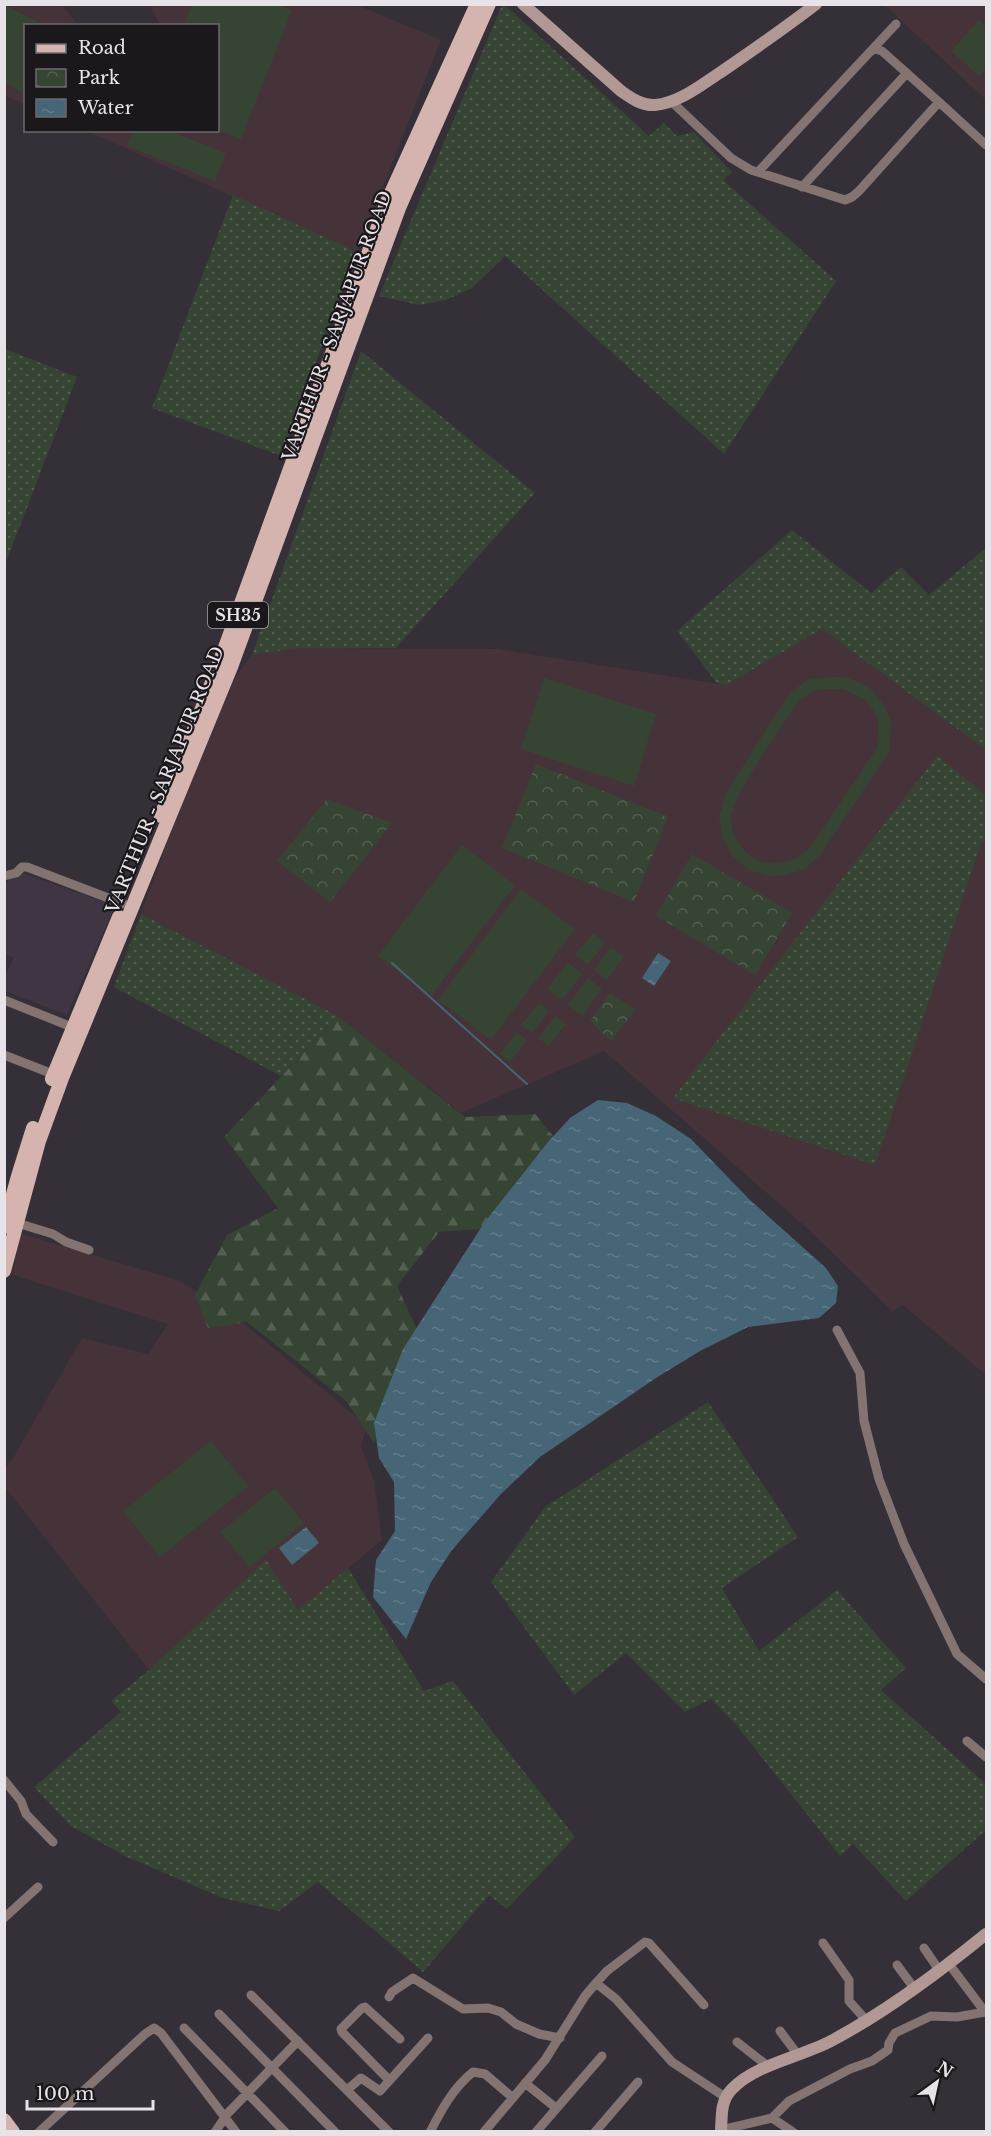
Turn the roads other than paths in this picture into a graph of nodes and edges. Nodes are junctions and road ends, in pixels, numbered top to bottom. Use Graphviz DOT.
graph roads {
  1 [pos="477,4"];
  2 [pos="489,4"];
  3 [pos="524,4"];
  4 [pos="816,4"];
  5 [pos="896,24"];
  6 [pos="870,52"];
  7 [pos="907,73"];
  8 [pos="672,102"];
  9 [pos="939,102"];
  10 [pos="987,145"];
  11 [pos="759,172"];
  12 [pos="802,187"];
  13 [pos="4,876"];
  14 [pos="124,904"];
  15 [pos="4,1000"];
  16 [pos="72,1027"];
  17 [pos="4,1055"];
  18 [pos="58,1076"];
  19 [pos="9,1223"];
  20 [pos="88,1250"];
  21 [pos="4,1271"];
  22 [pos="837,1330"];
  23 [pos="987,1679"];
  24 [pos="967,1741"];
  25 [pos="987,1756"];
  26 [pos="4,1780"];
  27 [pos="53,1842"];
  28 [pos="38,1887"];
  29 [pos="4,1918"];
  30 [pos="987,1934"];
  31 [pos="823,1943"];
  32 [pos="924,1948"];
  33 [pos="897,1965"];
  34 [pos="944,1967"];
  35 [pos="596,1983"];
  36 [pos="914,1988"];
  37 [pos="251,1995"];
  38 [pos="389,1997"];
  39 [pos="704,2005"];
  40 [pos="986,2012"];
  41 [pos="219,2013"];
  42 [pos="866,2020"];
  43 [pos="184,2028"];
  44 [pos="780,2031"];
  45 [pos="428,2038"];
  46 [pos="560,2038"];
  47 [pos="400,2039"];
  48 [pos="298,2041"];
  49 [pos="737,2043"];
  50 [pos="798,2055"];
  51 [pos="602,2056"];
  52 [pos="769,2067"];
  53 [pos="271,2068"];
  54 [pos="389,2080"];
  55 [pos="638,2082"];
  56 [pos="525,2083"];
  57 [pos="347,2090"];
  58 [pos="246,2094"];
  59 [pos="725,2097"];
  60 [pos="513,2098"];
  61 [pos="556,2108"];
  62 [pos="224,2117"];
  63 [pos="772,2118"];
  64 [pos="4,2120"];
  65 [pos="599,2130"];
  66 [pos="721,2131"];
  67 [pos="13,2132"];
  68 [pos="39,2132"];
  69 [pos="215,2132"];
  70 [pos="236,2132"];
  71 [pos="285,2132"];
  72 [pos="335,2132"];
  73 [pos="389,2132"];
  74 [pos="430,2132"];
  75 [pos="484,2132"];
  76 [pos="536,2132"];
  77 [pos="793,2132"];
  1 -- 14 [label="main road, VARTHUR - SARJAPUR ROAD / SH35"];
  2 -- 18 [label="main road, VARTHUR - SARJAPUR ROAD / SH35"];
  3 -- 8 [label="street"];
  4 -- 8 [label="street"];
  5 -- 6 [label="street"];
  6 -- 7 [label="street"];
  6 -- 11 [label="street"];
  7 -- 9 [label="street"];
  7 -- 12 [label="street"];
  8 -- 11 [label="street"];
  9 -- 10 [label="street"];
  9 -- 12 [label="street"];
  11 -- 12 [label="street"];
  13 -- 14 [label="street"];
  14 -- 16 [label="main road, VARTHUR - SARJAPUR ROAD / SH35"];
  15 -- 16 [label="street"];
  16 -- 18 [label="main road, VARTHUR - SARJAPUR ROAD / SH35"];
  17 -- 18 [label="street"];
  18 -- 19 [label="main road, VARTHUR - SARJAPUR ROAD / SH35"];
  19 -- 20 [label="street"];
  19 -- 21 [label="main road, VARTHUR - SARJAPUR ROAD / SH35"];
  22 -- 23 [label="street"];
  24 -- 25 [label="street"];
  26 -- 27 [label="street"];
  28 -- 29 [label="street"];
  30 -- 34 [label="street"];
  31 -- 42 [label="street"];
  32 -- 34 [label="street"];
  33 -- 36 [label="street"];
  34 -- 36 [label="street"];
  34 -- 40 [label="street"];
  35 -- 39 [label="street"];
  35 -- 46 [label="street"];
  35 -- 59 [label="street"];
  36 -- 42 [label="street"];
  37 -- 48 [label="street"];
  38 -- 46 [label="street"];
  40 -- 63 [label="street"];
  41 -- 53 [label="street"];
  42 -- 50 [label="street"];
  43 -- 58 [label="street"];
  44 -- 50 [label="street"];
  45 -- 54 [label="street"];
  46 -- 56 [label="street"];
  47 -- 54 [label="street"];
  48 -- 53 [label="street"];
  48 -- 57 [label="street"];
  49 -- 52 [label="street"];
  50 -- 52 [label="street"];
  51 -- 61 [label="street"];
  52 -- 59 [label="street"];
  53 -- 58 [label="street"];
  53 -- 72 [label="street"];
  54 -- 57 [label="street"];
  55 -- 65 [label="street"];
  56 -- 60 [label="street"];
  56 -- 61 [label="street"];
  57 -- 73 [label="street"];
  58 -- 62 [label="street"];
  58 -- 71 [label="street"];
  59 -- 66 [label="street"];
  60 -- 74 [label="street"];
  60 -- 75 [label="street"];
  61 -- 76 [label="street"];
  62 -- 68 [label="street"];
  62 -- 69 [label="street"];
  62 -- 70 [label="street"];
  63 -- 66 [label="street"];
  63 -- 77 [label="street"];
  64 -- 67 [label="main road"];
}
